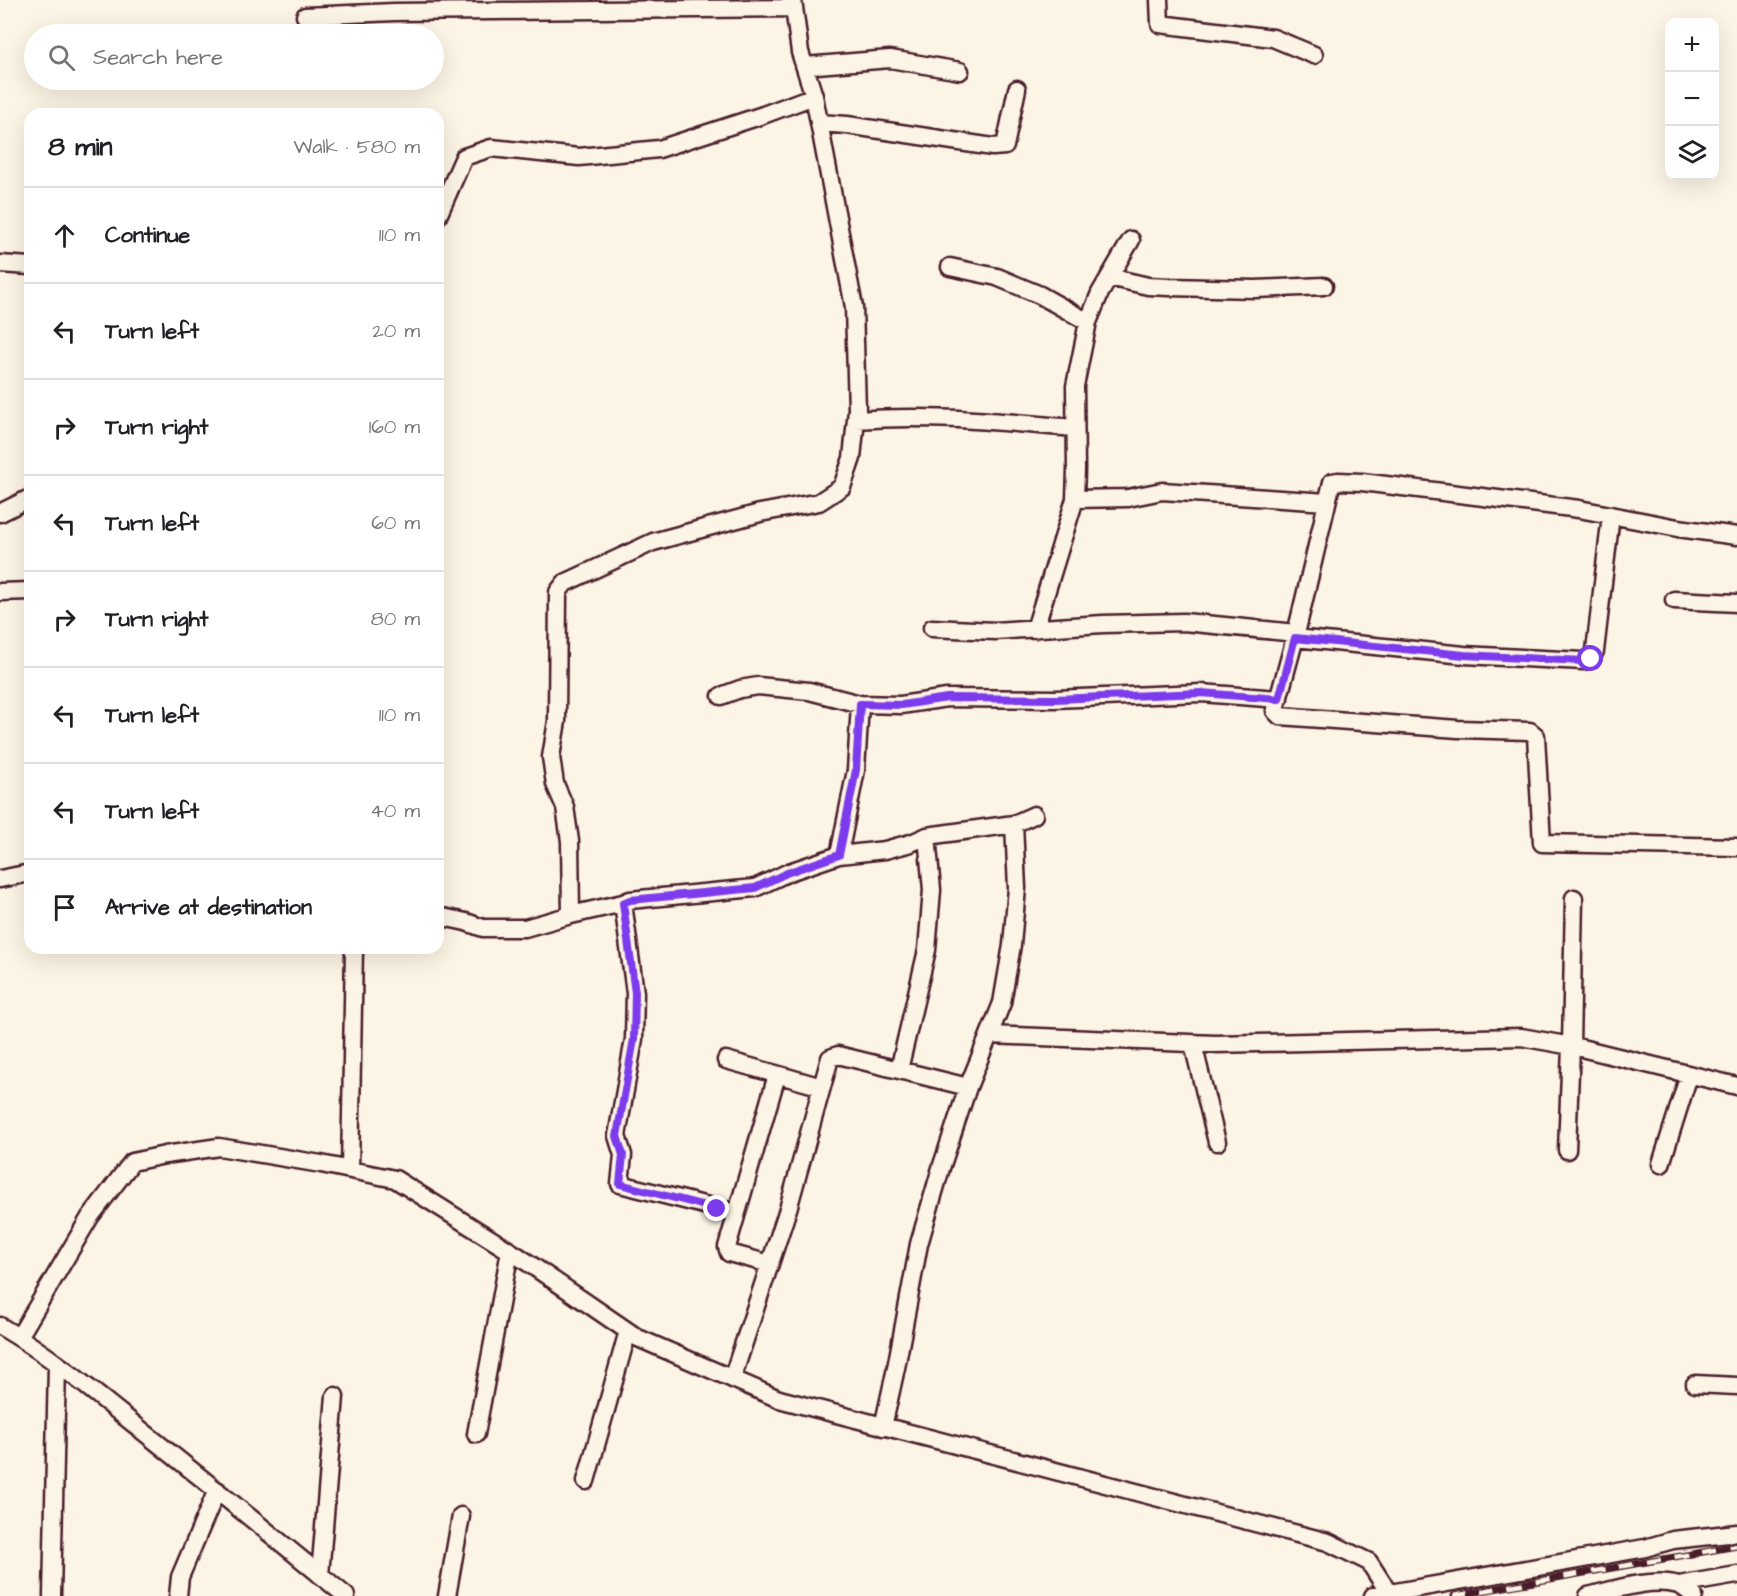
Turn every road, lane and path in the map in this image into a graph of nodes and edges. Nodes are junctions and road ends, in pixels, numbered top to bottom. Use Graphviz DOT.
graph roads {
  1 [pos="1159,0"];
  2 [pos="794,4"];
  3 [pos="305,16"];
  4 [pos="1314,55"];
  5 [pos="805,66"];
  6 [pos="960,71"];
  7 [pos="1017,89"];
  8 [pos="814,96"];
  9 [pos="819,123"];
  10 [pos="444,202"];
  11 [pos="1131,240"];
  12 [pos="0,264"];
  13 [pos="24,266"];
  14 [pos="950,267"];
  15 [pos="1109,277"];
  16 [pos="1324,286"];
  17 [pos="1088,322"];
  18 [pos="856,420"];
  19 [pos="1075,428"];
  20 [pos="1075,499"];
  21 [pos="24,501"];
  22 [pos="1327,502"];
  23 [pos="0,513"];
  24 [pos="1611,515"];
  25 [pos="1737,536"];
  26 [pos="24,591"];
  27 [pos="0,592"];
  28 [pos="1674,600"];
  29 [pos="1737,603"];
  30 [pos="932,628"];
  31 [pos="1035,629"];
  32 [pos="1296,636"];
  33 [pos="721,696"];
  34 [pos="1279,699"];
  35 [pos="860,704"];
  36 [pos="1034,815"];
  37 [pos="1014,824"];
  38 [pos="927,836"];
  39 [pos="1737,847"];
  40 [pos="839,855"];
  41 [pos="24,874"];
  42 [pos="0,879"];
  43 [pos="1574,898"];
  44 [pos="623,903"];
  45 [pos="571,915"];
  46 [pos="444,917"];
  47 [pos="354,954"];
  48 [pos="989,1035"];
  49 [pos="1193,1044"];
  50 [pos="1572,1046"];
  51 [pos="726,1060"];
  52 [pos="899,1070"];
  53 [pos="1689,1074"];
  54 [pos="777,1075"];
  55 [pos="1737,1086"];
  56 [pos="822,1087"];
  57 [pos="968,1087"];
  58 [pos="1217,1142"];
  59 [pos="1567,1150"];
  60 [pos="1661,1164"];
  61 [pos="350,1170"];
  62 [pos="736,1213"];
  63 [pos="510,1251"];
  64 [pos="770,1264"];
  65 [pos="0,1326"];
  66 [pos="628,1331"];
  67 [pos="19,1337"];
  68 [pos="57,1365"];
  69 [pos="732,1379"];
  70 [pos="1695,1384"];
  71 [pos="1737,1386"];
  72 [pos="335,1395"];
  73 [pos="883,1427"];
  74 [pos="476,1434"];
  75 [pos="586,1481"];
  76 [pos="217,1490"];
  77 [pos="461,1516"];
  78 [pos="1737,1533"];
  79 [pos="320,1575"];
  80 [pos="1737,1575"];
  81 [pos="1649,1590"];
  82 [pos="1686,1592"];
  83 [pos="1381,1595"];
  84 [pos="52,1596"];
  85 [pos="178,1596"];
  86 [pos="346,1596"];
  87 [pos="447,1596"];
  88 [pos="1588,1596"];
  1 -- 4 [label="street"];
  2 -- 3 [label="street"];
  2 -- 5 [label="street"];
  5 -- 6 [label="street"];
  5 -- 8 [label="street"];
  7 -- 9 [label="street"];
  8 -- 9 [label="street"];
  8 -- 10 [label="street"];
  9 -- 18 [label="street"];
  11 -- 15 [label="street"];
  12 -- 13 [label="street"];
  14 -- 17 [label="street"];
  15 -- 16 [label="street"];
  15 -- 17 [label="street"];
  17 -- 19 [label="street"];
  18 -- 19 [label="street"];
  18 -- 45 [label="street"];
  19 -- 20 [label="street"];
  20 -- 22 [label="street"];
  20 -- 31 [label="street"];
  21 -- 23 [label="street"];
  22 -- 24 [label="street"];
  22 -- 32 [label="street"];
  24 -- 25 [label="street"];
  24 -- 32 [label="street"];
  26 -- 27 [label="street"];
  28 -- 29 [label="street"];
  30 -- 31 [label="street"];
  31 -- 32 [label="street"];
  32 -- 34 [label="street"];
  33 -- 35 [label="street"];
  34 -- 35 [label="street"];
  34 -- 39 [label="street"];
  35 -- 40 [label="street"];
  36 -- 37 [label="street"];
  37 -- 38 [label="street"];
  37 -- 48 [label="street"];
  38 -- 40 [label="street"];
  38 -- 52 [label="street"];
  40 -- 44 [label="street"];
  41 -- 42 [label="street"];
  43 -- 50 [label="street"];
  44 -- 45 [label="street"];
  44 -- 62 [label="street"];
  45 -- 46 [label="street"];
  47 -- 61 [label="street"];
  48 -- 49 [label="street"];
  48 -- 57 [label="street"];
  49 -- 50 [label="street"];
  49 -- 58 [label="street"];
  50 -- 53 [label="street"];
  50 -- 59 [label="street"];
  51 -- 54 [label="street"];
  52 -- 56 [label="street"];
  52 -- 57 [label="street"];
  53 -- 55 [label="street"];
  53 -- 60 [label="street"];
  54 -- 56 [label="street"];
  54 -- 62 [label="street"];
  56 -- 64 [label="street"];
  57 -- 73 [label="street"];
  61 -- 63 [label="street"];
  61 -- 67 [label="street"];
  62 -- 64 [label="street"];
  63 -- 66 [label="street"];
  63 -- 74 [label="street"];
  64 -- 69 [label="street"];
  65 -- 67 [label="street"];
  66 -- 69 [label="street"];
  66 -- 75 [label="street"];
  67 -- 68 [label="street"];
  68 -- 76 [label="street"];
  68 -- 84 [label="street"];
  69 -- 73 [label="street"];
  70 -- 71 [label="street"];
  72 -- 79 [label="street"];
  73 -- 83 [label="street"];
  76 -- 79 [label="street"];
  76 -- 85 [label="street"];
  77 -- 87 [label="street"];
  78 -- 83 [label="street"];
  79 -- 86 [label="street"];
  80 -- 82 [label="street"];
  81 -- 82 [label="street"];
  81 -- 88 [label="street"];
}
